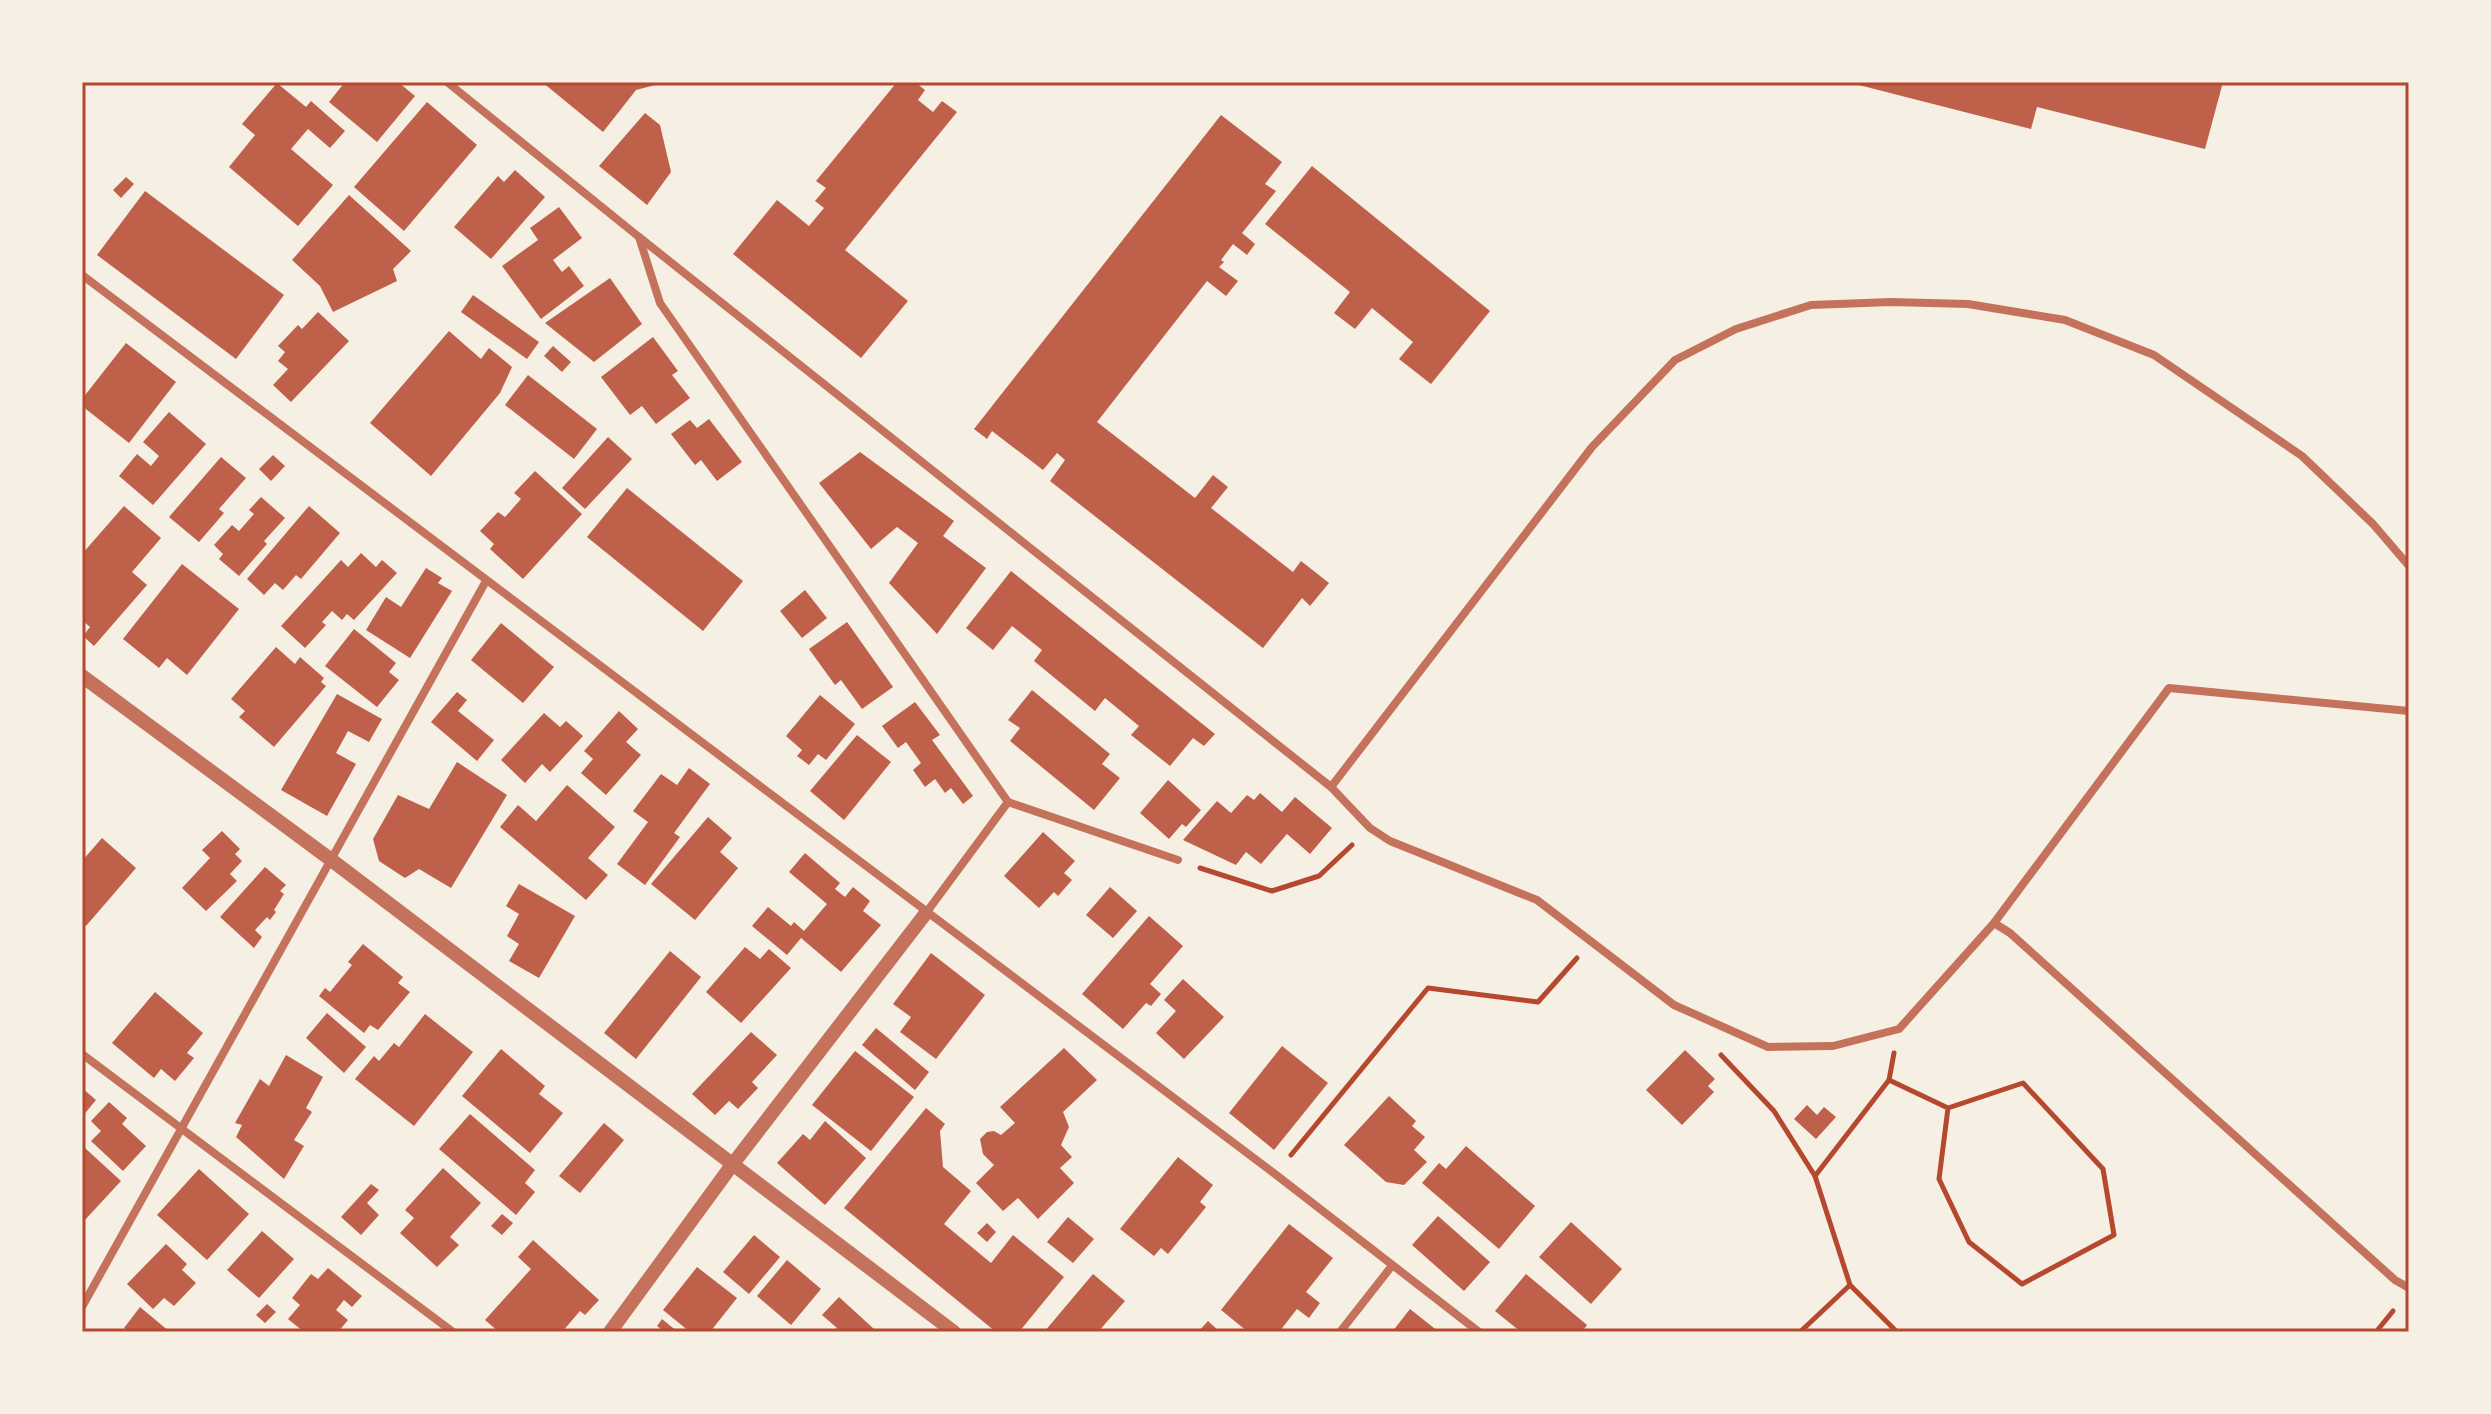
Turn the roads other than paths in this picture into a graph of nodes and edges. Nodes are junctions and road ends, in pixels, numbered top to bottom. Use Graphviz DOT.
graph roads {
  1 [pos="447,82"];
  2 [pos="639,237"];
  3 [pos="82,275"];
  4 [pos="2409,566"];
  5 [pos="486,581"];
  6 [pos="82,676"];
  7 [pos="2409,711"];
  8 [pos="1331,787"];
  9 [pos="1008,802"];
  10 [pos="330,859"];
  11 [pos="1178,860"];
  12 [pos="926,913"];
  13 [pos="1994,923"];
  14 [pos="82,1054"];
  15 [pos="182,1130"];
  16 [pos="732,1165"];
  17 [pos="1391,1267"];
  18 [pos="2409,1288"];
  19 [pos="82,1307"];
  20 [pos="453,1332"];
  21 [pos="610,1332"];
  22 [pos="954,1332"];
  23 [pos="1340,1332"];
  24 [pos="1479,1332"];
  1 -- 2 [label="street"];
  2 -- 8 [label="street"];
  2 -- 9 [label="street"];
  3 -- 5 [label="street"];
  4 -- 8 [label="street"];
  5 -- 10 [label="street"];
  5 -- 12 [label="street"];
  6 -- 10 [label="street"];
  7 -- 13 [label="street"];
  8 -- 13 [label="street"];
  9 -- 11 [label="street"];
  9 -- 12 [label="street"];
  10 -- 15 [label="street"];
  10 -- 16 [label="street"];
  12 -- 16 [label="street"];
  12 -- 17 [label="street"];
  13 -- 18 [label="street"];
  14 -- 15 [label="street"];
  15 -- 19 [label="street"];
  15 -- 20 [label="street"];
  16 -- 21 [label="street"];
  16 -- 22 [label="street"];
  17 -- 23 [label="street"];
  17 -- 24 [label="street"];
}
